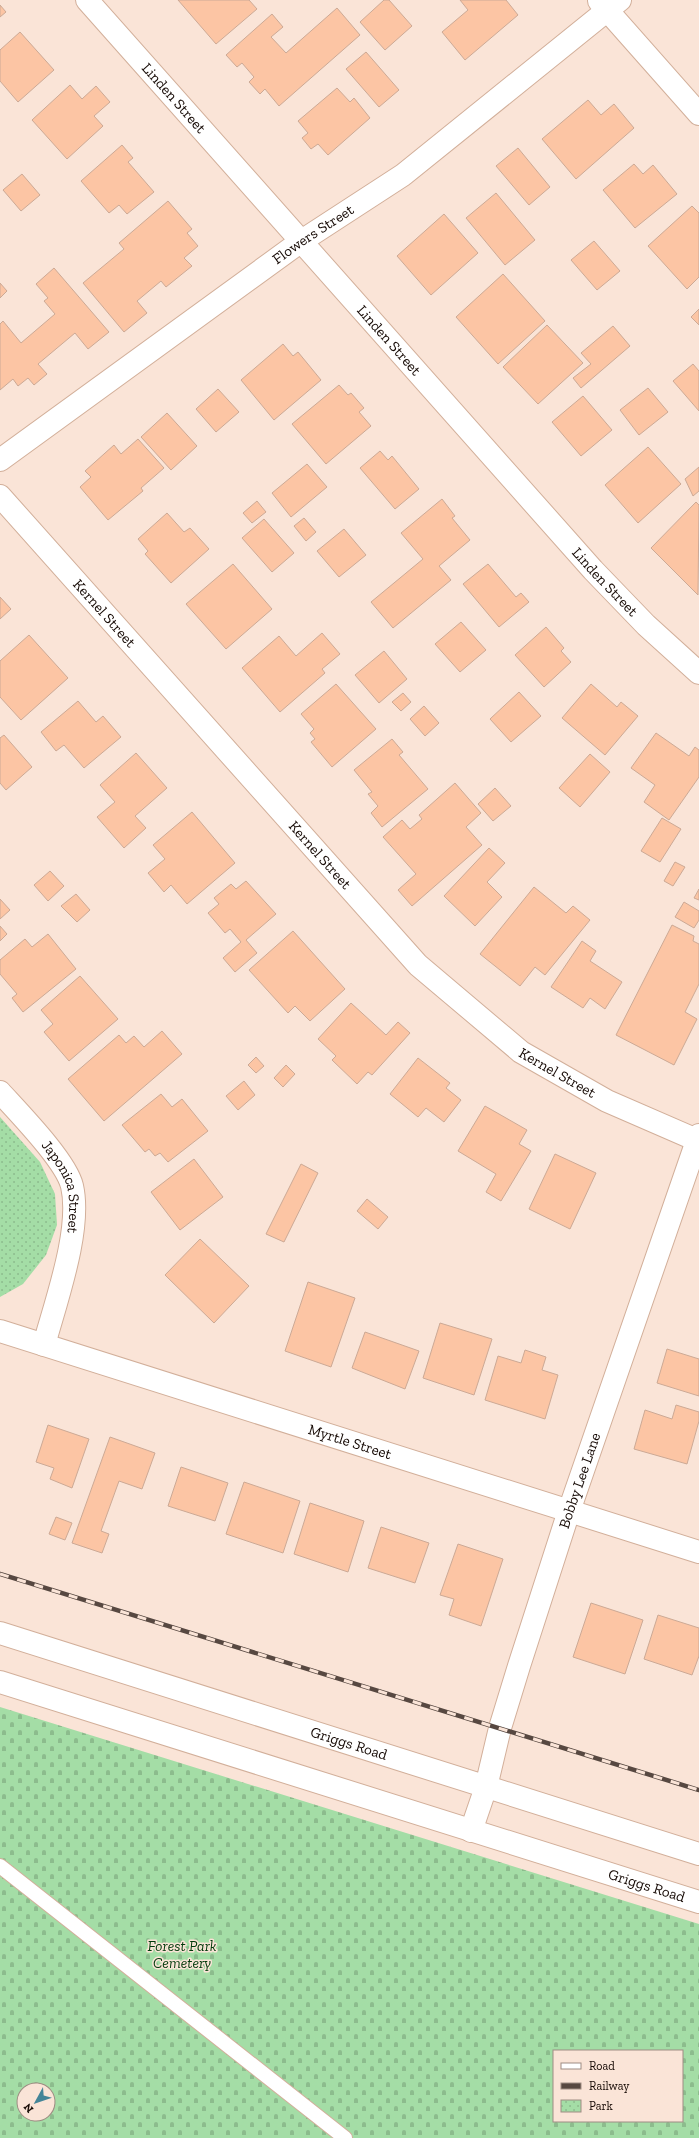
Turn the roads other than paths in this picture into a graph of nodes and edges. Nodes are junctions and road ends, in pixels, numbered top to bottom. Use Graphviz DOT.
graph roads {
  1 [pos="87,0"];
  2 [pos="609,4"];
  3 [pos="699,114"];
  4 [pos="300,242"];
  5 [pos="0,460"];
  6 [pos="0,496"];
  7 [pos="699,673"];
  8 [pos="0,1092"];
  9 [pos="698,1139"];
  10 [pos="0,1331"];
  11 [pos="44,1345"];
  12 [pos="569,1511"];
  13 [pos="699,1552"];
  14 [pos="0,1633"];
  15 [pos="0,1682"];
  16 [pos="486,1788"];
  17 [pos="471,1831"];
  18 [pos="699,1854"];
  19 [pos="0,1866"];
  20 [pos="699,1902"];
  21 [pos="345,2138"];
  1 -- 4 [label="street, Linden Street"];
  2 -- 3 [label="street"];
  2 -- 4 [label="street, Flowers Street"];
  4 -- 5 [label="street, Flowers Street"];
  4 -- 7 [label="street, Linden Street"];
  6 -- 9 [label="street, Kernel Street"];
  8 -- 11 [label="street, Japonica Street"];
  9 -- 12 [label="street, Bobby Lee Lane"];
  10 -- 11 [label="street, Myrtle Street"];
  11 -- 12 [label="street, Myrtle Street"];
  12 -- 13 [label="street, Myrtle Street"];
  12 -- 16 [label="street, Bobby Lee Lane"];
  14 -- 16 [label="street, Griggs Road"];
  15 -- 17 [label="street, Griggs Road"];
  16 -- 17 [label="street, Bobby Lee Lane"];
  16 -- 18 [label="street, Griggs Road"];
  17 -- 20 [label="street, Griggs Road"];
  19 -- 21 [label="lane"];
}
